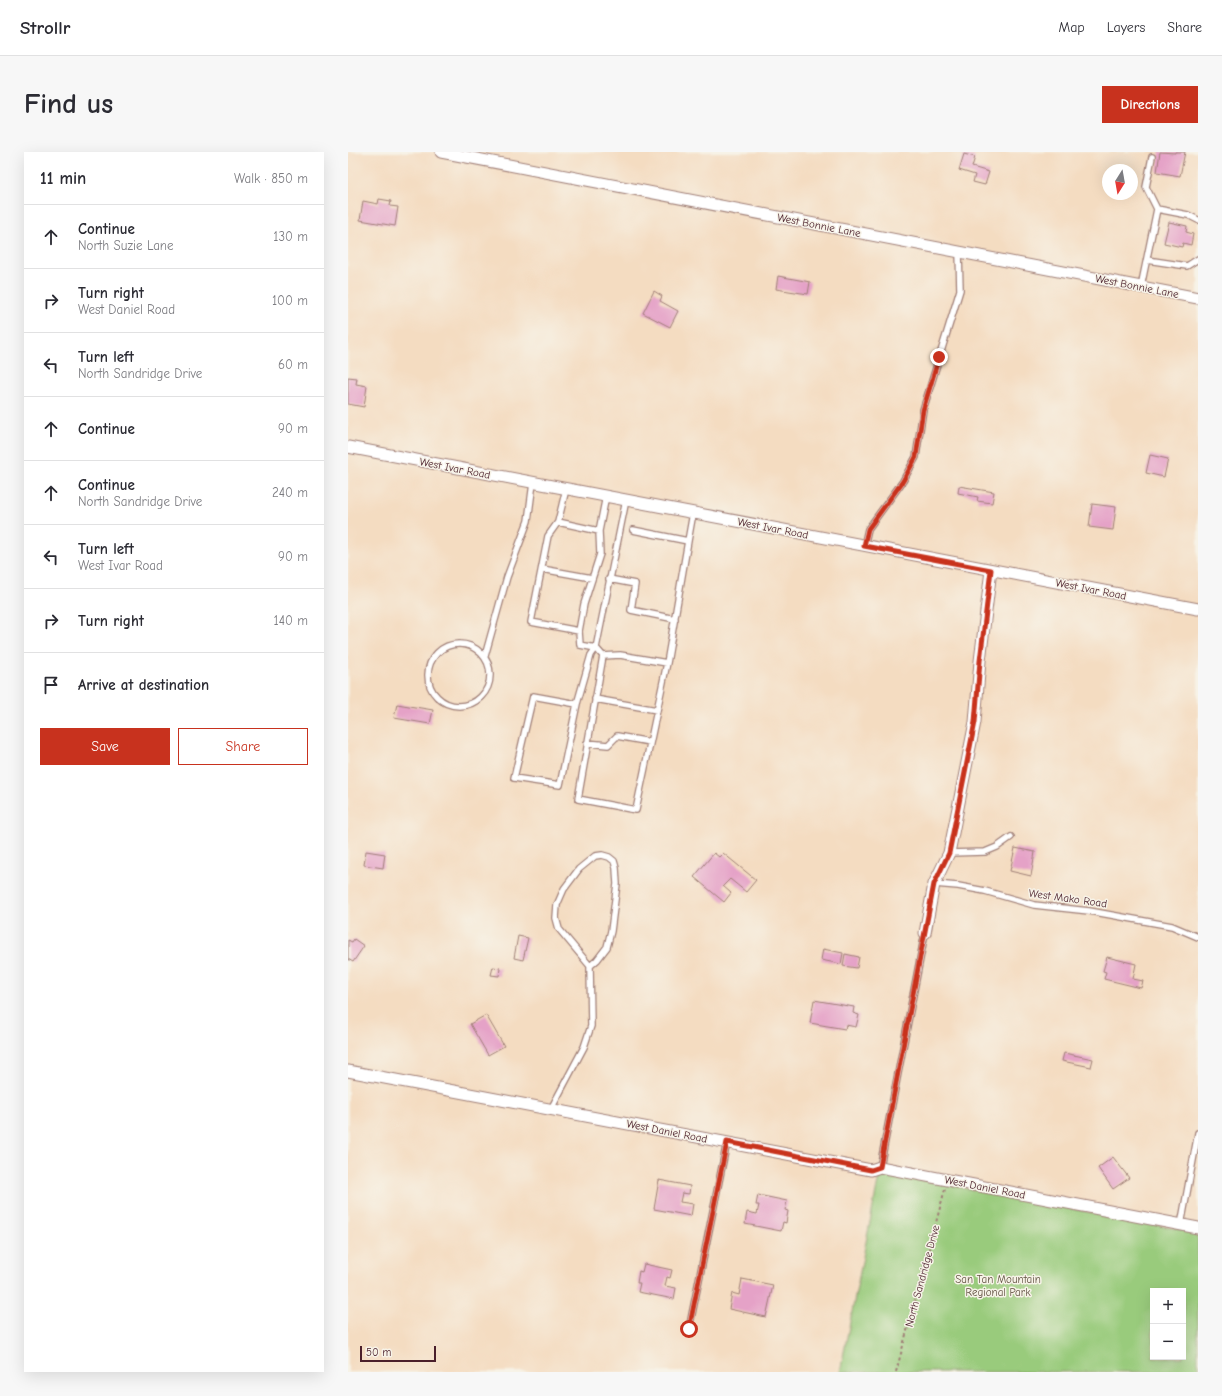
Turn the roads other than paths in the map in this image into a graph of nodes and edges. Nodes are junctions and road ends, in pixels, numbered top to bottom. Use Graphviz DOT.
graph roads {
  1 [pos="441,152"];
  2 [pos="1152,157"];
  3 [pos="1157,209"];
  4 [pos="1198,220"];
  5 [pos="958,252"];
  6 [pos="1198,259"];
  7 [pos="1147,260"];
  8 [pos="1141,287"];
  9 [pos="1198,298"];
  10 [pos="348,447"];
  11 [pos="533,483"];
  12 [pos="566,489"];
  13 [pos="606,496"];
  14 [pos="626,500"];
  15 [pos="693,513"];
  16 [pos="558,522"];
  17 [pos="633,530"];
  18 [pos="599,531"];
  19 [pos="688,540"];
  20 [pos="864,546"];
  21 [pos="542,569"];
  22 [pos="991,570"];
  23 [pos="592,578"];
  24 [pos="609,579"];
  25 [pos="1198,609"];
  26 [pos="675,619"];
  27 [pos="579,631"];
  28 [pos="596,648"];
  29 [pos="485,656"];
  30 [pos="603,656"];
  31 [pos="667,663"];
  32 [pos="595,699"];
  33 [pos="578,704"];
  34 [pos="657,710"];
  35 [pos="650,742"];
  36 [pos="587,743"];
  37 [pos="1011,837"];
  38 [pos="949,853"];
  39 [pos="934,884"];
  40 [pos="925,933"];
  41 [pos="1198,937"];
  42 [pos="590,966"];
  43 [pos="348,1071"];
  44 [pos="551,1109"];
  45 [pos="1198,1133"];
  46 [pos="727,1142"];
  47 [pos="1198,1166"];
  48 [pos="880,1167"];
  49 [pos="1191,1172"];
  50 [pos="1181,1225"];
  51 [pos="1198,1228"];
  52 [pos="689,1329"];
  1 -- 5 [label="street, West Bonnie Lane"];
  2 -- 3 [label="lane"];
  3 -- 4 [label="lane"];
  3 -- 7 [label="lane"];
  5 -- 8 [label="street, West Bonnie Lane"];
  5 -- 20 [label="lane"];
  6 -- 7 [label="lane"];
  7 -- 8 [label="lane"];
  8 -- 9 [label="street, West Bonnie Lane"];
  10 -- 11 [label="street, West Ivar Road"];
  11 -- 12 [label="street, West Ivar Road"];
  11 -- 29 [label="lane"];
  12 -- 13 [label="street, West Ivar Road"];
  12 -- 16 [label="lane"];
  13 -- 14 [label="street, West Ivar Road"];
  13 -- 18 [label="lane"];
  14 -- 15 [label="street, West Ivar Road"];
  14 -- 24 [label="lane"];
  15 -- 19 [label="lane"];
  15 -- 20 [label="street, West Ivar Road"];
  16 -- 18 [label="lane"];
  16 -- 21 [label="lane"];
  17 -- 19 [label="lane"];
  18 -- 23 [label="lane"];
  19 -- 26 [label="lane"];
  20 -- 22 [label="street, West Ivar Road"];
  21 -- 23 [label="lane"];
  21 -- 27 [label="lane"];
  22 -- 25 [label="street, West Ivar Road"];
  22 -- 38 [label="street"];
  23 -- 27 [label="lane"];
  24 -- 26 [label="lane"];
  24 -- 28 [label="lane"];
  26 -- 31 [label="lane"];
  27 -- 28 [label="lane"];
  28 -- 30 [label="lane"];
  28 -- 33 [label="lane"];
  29 -- 29 [label="lane"];
  30 -- 31 [label="lane"];
  30 -- 32 [label="lane"];
  31 -- 34 [label="lane"];
  32 -- 34 [label="lane"];
  32 -- 36 [label="lane"];
  33 -- 33 [label="lane"];
  34 -- 35 [label="lane"];
  35 -- 36 [label="lane"];
  35 -- 36 [label="lane"];
  37 -- 38 [label="lane"];
  38 -- 39 [label="street"];
  39 -- 40 [label="street"];
  39 -- 41 [label="lane, West Mako Road"];
  40 -- 48 [label="lane"];
  42 -- 42 [label="lane"];
  42 -- 44 [label="lane"];
  43 -- 44 [label="street, West Daniel Road"];
  44 -- 46 [label="street, West Daniel Road"];
  45 -- 49 [label="lane"];
  46 -- 48 [label="street, West Daniel Road"];
  46 -- 52 [label="lane"];
  47 -- 49 [label="lane"];
  48 -- 50 [label="street, West Daniel Road"];
  49 -- 50 [label="lane"];
  50 -- 51 [label="street, West Daniel Road"];
}
